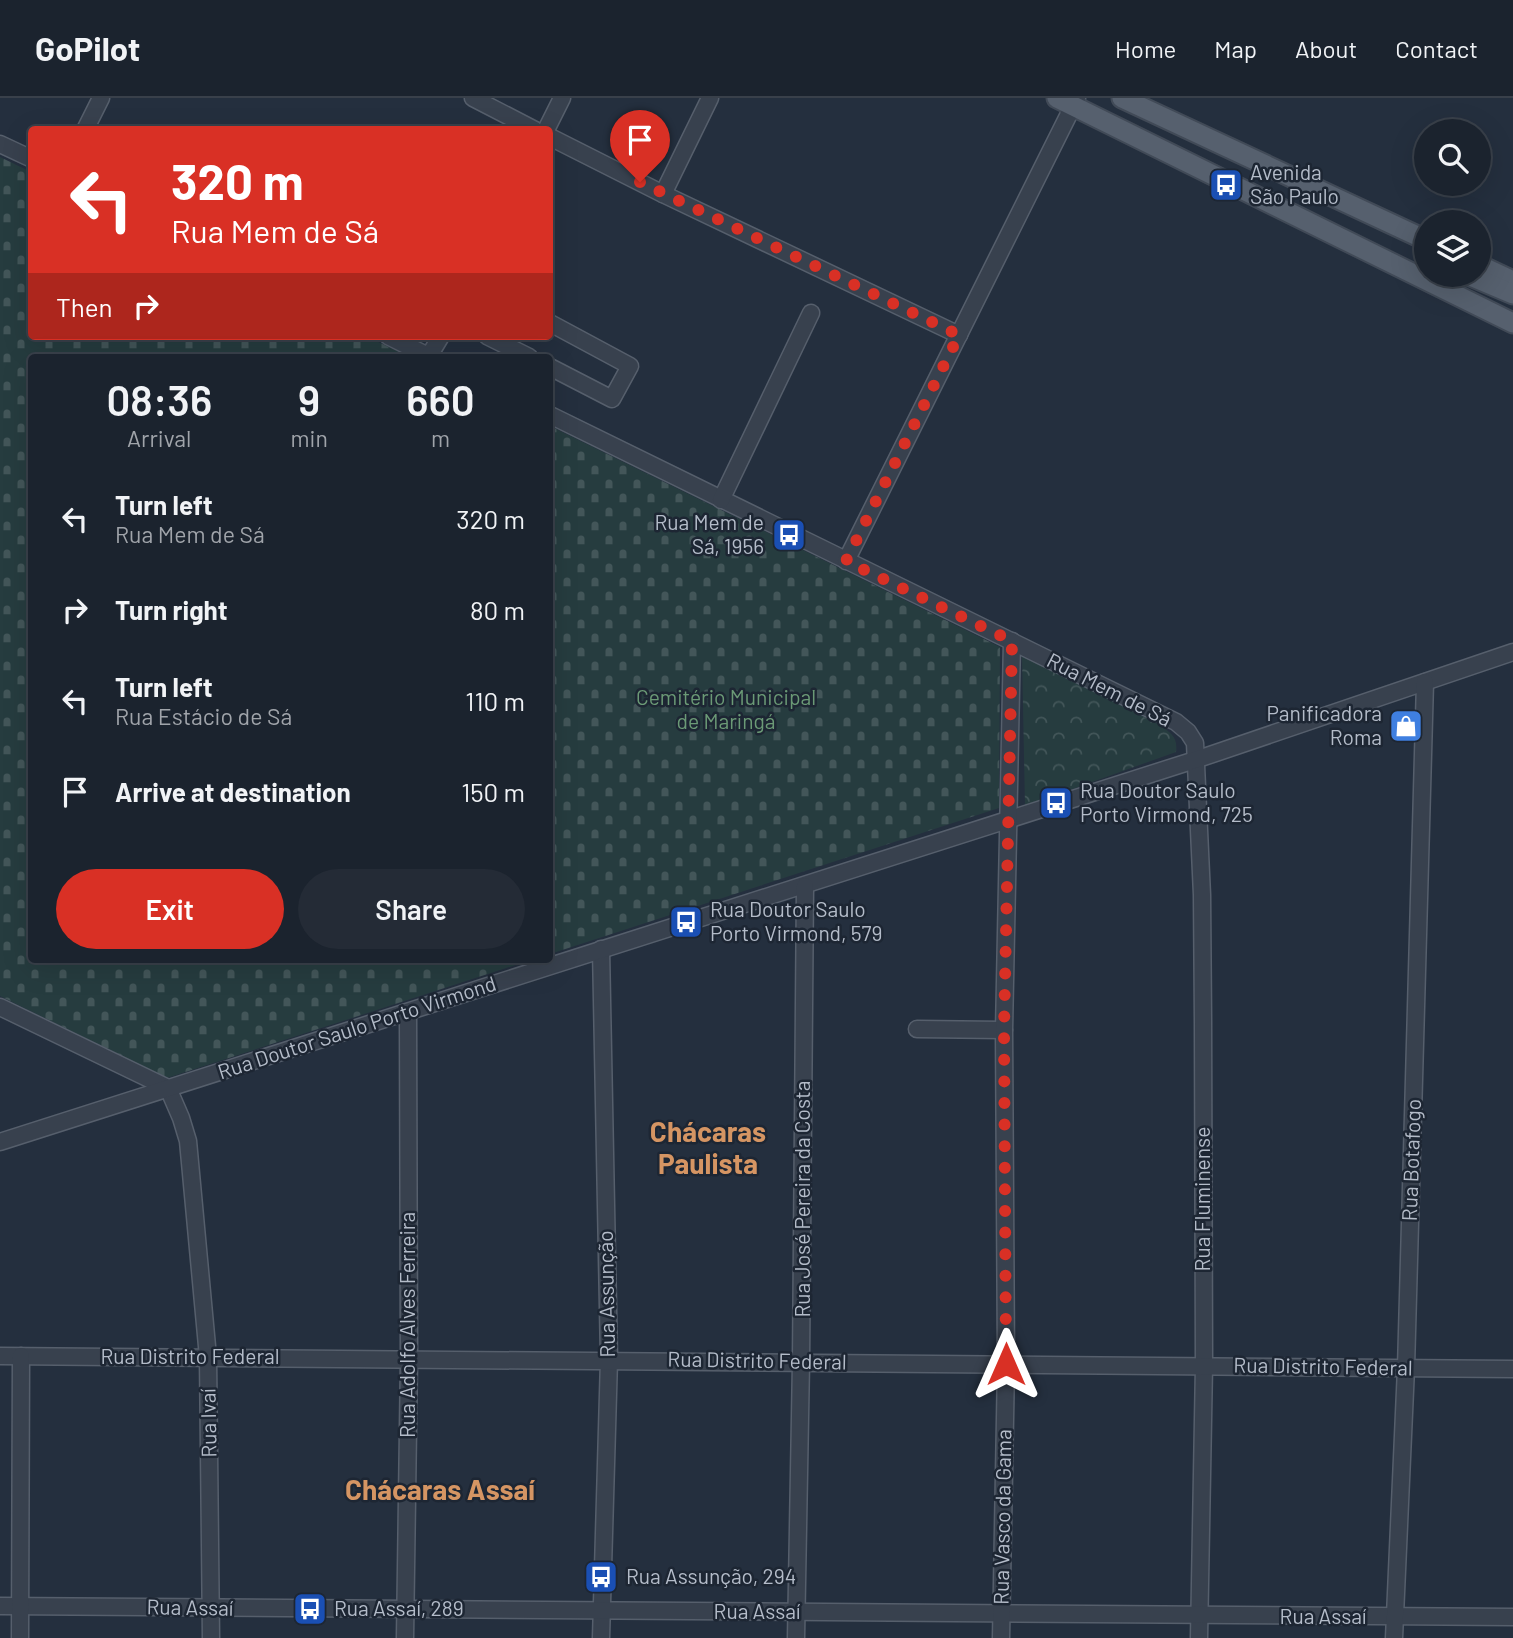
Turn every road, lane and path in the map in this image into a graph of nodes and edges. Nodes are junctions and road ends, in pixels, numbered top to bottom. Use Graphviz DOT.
graph roads {
  1 [pos="101,98"];
  2 [pos="472,98"];
  3 [pos="562,98"];
  4 [pos="710,98"];
  5 [pos="1122,98"];
  6 [pos="1069,101"];
  7 [pos="87,126"];
  8 [pos="528,126"];
  9 [pos="548,126"];
  10 [pos="553,138"];
  11 [pos="0,144"];
  12 [pos="28,157"];
  13 [pos="663,194"];
  14 [pos="1414,234"];
  15 [pos="1414,269"];
  16 [pos="1491,271"];
  17 [pos="1513,281"];
  18 [pos="1491,285"];
  19 [pos="1449,287"];
  20 [pos="1513,294"];
  21 [pos="811,313"];
  22 [pos="1513,323"];
  23 [pos="553,325"];
  24 [pos="959,335"];
  25 [pos="396,340"];
  26 [pos="495,340"];
  27 [pos="424,354"];
  28 [pos="523,354"];
  29 [pos="553,369"];
  30 [pos="553,416"];
  31 [pos="721,500"];
  32 [pos="846,561"];
  33 [pos="1012,641"];
  34 [pos="1513,652"];
  35 [pos="1424,682"];
  36 [pos="1198,759"];
  37 [pos="1007,820"];
  38 [pos="805,886"];
  39 [pos="601,949"];
  40 [pos="0,1007"];
  41 [pos="408,1012"];
  42 [pos="917,1029"];
  43 [pos="1004,1030"];
  44 [pos="168,1087"];
  45 [pos="0,1142"];
  46 [pos="0,1356"];
  47 [pos="21,1356"];
  48 [pos="208,1357"];
  49 [pos="409,1359"];
  50 [pos="608,1359"];
  51 [pos="801,1362"];
  52 [pos="1006,1364"];
  53 [pos="1204,1365"];
  54 [pos="1406,1367"];
  55 [pos="1513,1369"];
  56 [pos="0,1606"];
  57 [pos="20,1606"];
  58 [pos="211,1608"];
  59 [pos="405,1609"];
  60 [pos="602,1611"];
  61 [pos="796,1612"];
  62 [pos="1002,1614"];
  63 [pos="1199,1615"];
  64 [pos="1395,1617"];
  65 [pos="1513,1618"];
  66 [pos="20,1638"];
  67 [pos="211,1638"];
  68 [pos="405,1638"];
  69 [pos="601,1638"];
  70 [pos="796,1638"];
  71 [pos="1001,1638"];
  72 [pos="1199,1638"];
  73 [pos="1395,1638"];
  1 -- 7 [label="street"];
  2 -- 8 [label="street"];
  3 -- 9 [label="street"];
  4 -- 13 [label="street"];
  5 -- 14 [label="main road"];
  6 -- 15 [label="main road"];
  6 -- 24 [label="street"];
  10 -- 13 [label="street"];
  11 -- 12 [label="street"];
  13 -- 24 [label="street"];
  16 -- 17 [label="main road"];
  18 -- 20 [label="main road"];
  19 -- 22 [label="main road"];
  21 -- 31 [label="street"];
  23 -- 29 [label="street"];
  24 -- 32 [label="street"];
  25 -- 27 [label="street"];
  26 -- 28 [label="street"];
  30 -- 31 [label="street, Rua Mem de Sá"];
  31 -- 32 [label="street, Rua Mem de Sá"];
  32 -- 33 [label="street, Rua Mem de Sá"];
  33 -- 36 [label="street, Rua Mem de Sá"];
  33 -- 37 [label="street, Rua Vasco da Gama"];
  34 -- 35 [label="street, Rua Doutor Saulo Porto Virmond"];
  35 -- 36 [label="street, Rua Doutor Saulo Porto Virmond"];
  35 -- 54 [label="street, Rua Botafogo"];
  36 -- 37 [label="street, Rua Doutor Saulo Porto Virmond"];
  36 -- 53 [label="street, Rua Fluminense"];
  37 -- 38 [label="street, Rua Doutor Saulo Porto Virmond"];
  37 -- 43 [label="street, Rua Vasco da Gama"];
  38 -- 39 [label="street, Rua Doutor Saulo Porto Virmond"];
  38 -- 51 [label="street, Rua José Pereira da Costa"];
  39 -- 41 [label="street, Rua Doutor Saulo Porto Virmond"];
  39 -- 50 [label="street, Rua Assunção"];
  40 -- 44 [label="street"];
  41 -- 44 [label="street, Rua Doutor Saulo Porto Virmond"];
  41 -- 49 [label="street, Rua Adolfo Alves Ferreira"];
  42 -- 43 [label="street"];
  43 -- 52 [label="street, Rua Vasco da Gama"];
  44 -- 45 [label="street, Rua Doutor Saulo Porto Virmond"];
  44 -- 48 [label="street, Rua Ivaí"];
  46 -- 47 [label="street, Rua Distrito Federal"];
  47 -- 48 [label="street, Rua Distrito Federal"];
  47 -- 57 [label="street"];
  48 -- 49 [label="street, Rua Distrito Federal"];
  48 -- 58 [label="street, Rua Ivaí"];
  49 -- 50 [label="street, Rua Distrito Federal"];
  49 -- 59 [label="street, Rua Adolfo Alves Ferreira"];
  50 -- 51 [label="street, Rua Distrito Federal"];
  50 -- 60 [label="street, Rua Assunção"];
  51 -- 52 [label="street, Rua Distrito Federal"];
  51 -- 61 [label="street, Rua José Pereira da Costa"];
  52 -- 53 [label="street, Rua Distrito Federal"];
  52 -- 62 [label="street, Rua Vasco da Gama"];
  53 -- 54 [label="street, Rua Distrito Federal"];
  53 -- 63 [label="street, Rua Fluminense"];
  54 -- 55 [label="street, Rua Distrito Federal"];
  54 -- 64 [label="street, Rua Botafogo"];
  56 -- 57 [label="street, Rua Assaí"];
  57 -- 58 [label="street, Rua Assaí"];
  57 -- 66 [label="street"];
  58 -- 59 [label="street, Rua Assaí"];
  58 -- 67 [label="street, Rua Ivaí"];
  59 -- 60 [label="street, Rua Assaí"];
  59 -- 68 [label="street, Rua Adolfo Alves Ferreira"];
  60 -- 61 [label="street, Rua Assaí"];
  60 -- 69 [label="street, Rua Assunção"];
  61 -- 62 [label="street, Rua Assaí"];
  61 -- 70 [label="street, Rua José Pereira da Costa"];
  62 -- 63 [label="street, Rua Assaí"];
  62 -- 71 [label="street, Rua Vasco da Gama"];
  63 -- 64 [label="street, Rua Assaí"];
  63 -- 72 [label="street, Rua Fluminense"];
  64 -- 65 [label="street, Rua Assaí"];
  64 -- 73 [label="street, Rua Botafogo"];
}
